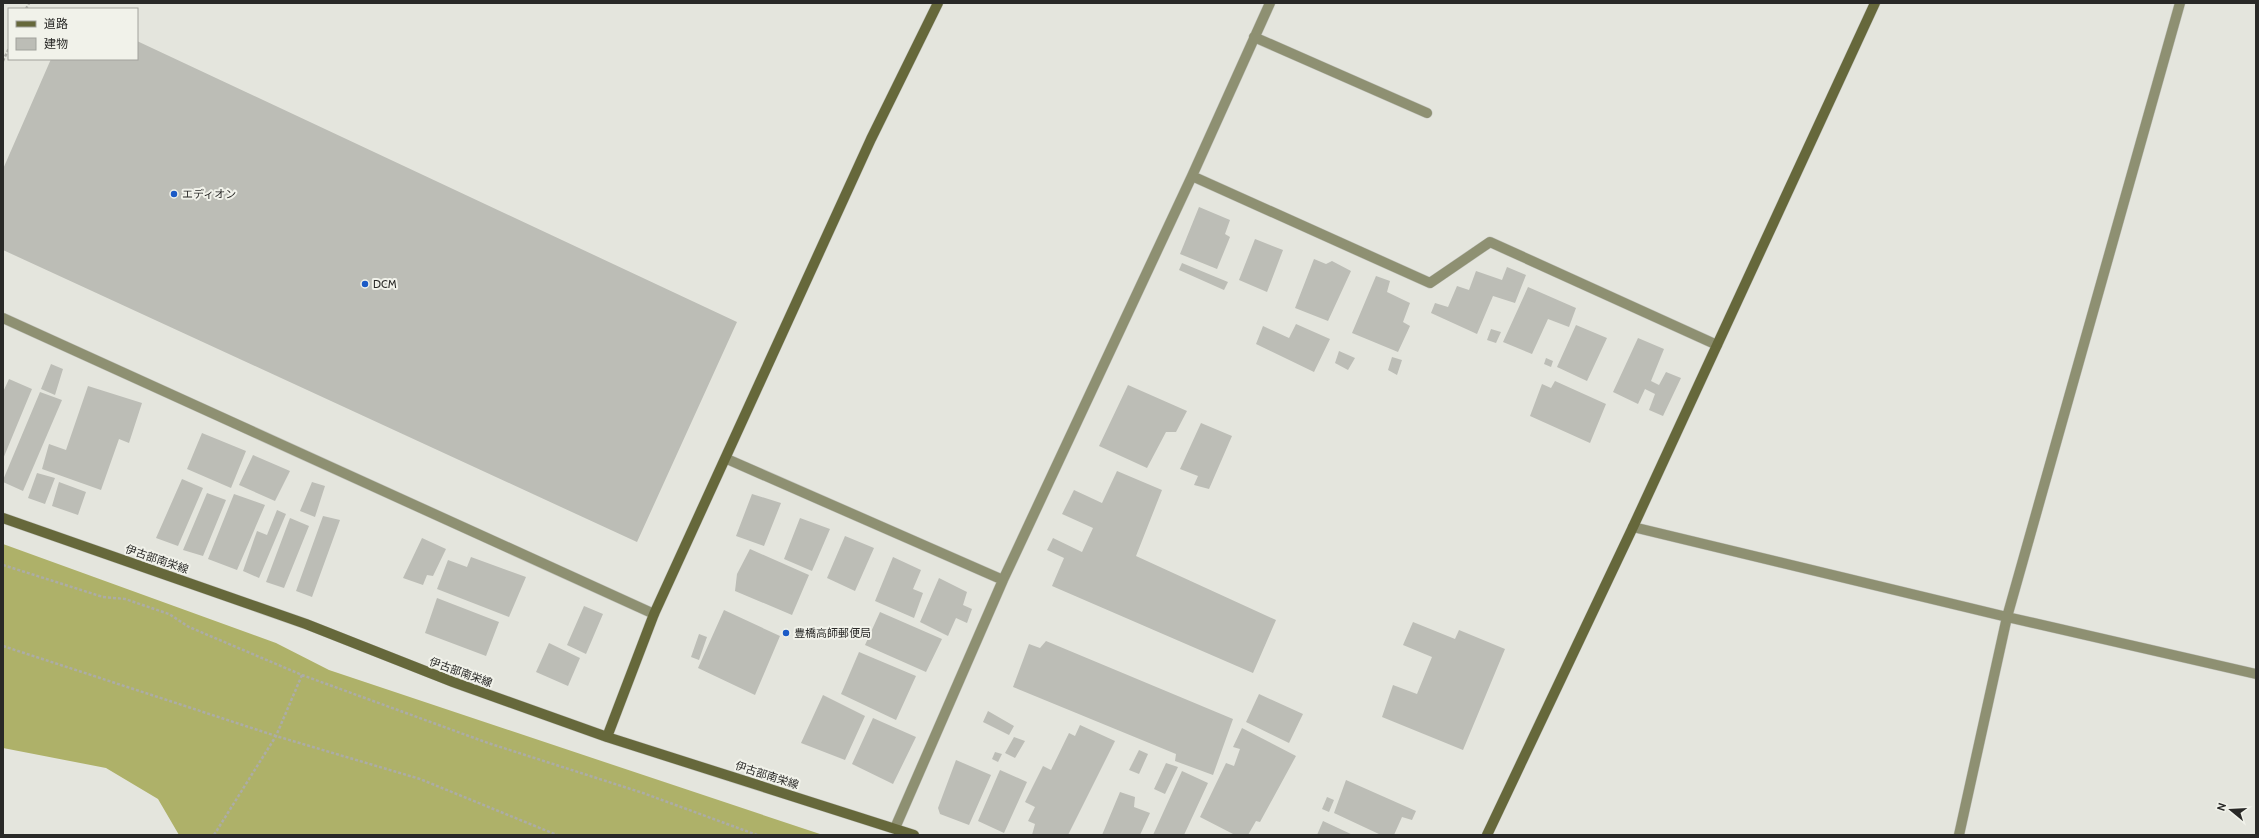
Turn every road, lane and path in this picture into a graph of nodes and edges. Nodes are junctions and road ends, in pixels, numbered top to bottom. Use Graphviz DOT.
graph roads {
  1 [pos="938,3"];
  2 [pos="1270,3"];
  3 [pos="1874,3"];
  4 [pos="2180,3"];
  5 [pos="1254,37"];
  6 [pos="8,50"];
  7 [pos="3,61"];
  8 [pos="1427,113"];
  9 [pos="1192,176"];
  10 [pos="3,318"];
  11 [pos="1717,345"];
  12 [pos="727,459"];
  13 [pos="3,518"];
  14 [pos="1633,527"];
  15 [pos="3,565"];
  16 [pos="1003,580"];
  17 [pos="654,614"];
  18 [pos="2007,617"];
  19 [pos="3,646"];
  20 [pos="2256,674"];
  21 [pos="302,675"];
  22 [pos="276,736"];
  23 [pos="607,737"];
  24 [pos="895,828"];
  25 [pos="214,835"];
  26 [pos="557,835"];
  27 [pos="757,835"];
  28 [pos="914,835"];
  29 [pos="1487,835"];
  30 [pos="1959,835"];
  1 -- 12 [label="street"];
  2 -- 5 [label="street"];
  3 -- 11 [label="street"];
  4 -- 18 [label="street"];
  5 -- 8 [label="street"];
  5 -- 9 [label="street"];
  6 -- 7 [label="path"];
  9 -- 11 [label="street"];
  9 -- 16 [label="street"];
  10 -- 17 [label="street"];
  11 -- 14 [label="street"];
  12 -- 16 [label="street"];
  12 -- 17 [label="street"];
  13 -- 23 [label="street, 伊古部南栄線"];
  14 -- 18 [label="street"];
  14 -- 29 [label="street"];
  15 -- 21 [label="path"];
  16 -- 24 [label="street"];
  17 -- 23 [label="street"];
  18 -- 20 [label="street"];
  18 -- 30 [label="street"];
  19 -- 22 [label="path"];
  21 -- 22 [label="path"];
  21 -- 27 [label="path"];
  22 -- 25 [label="path"];
  22 -- 26 [label="path"];
  23 -- 24 [label="street, 伊古部南栄線"];
  24 -- 28 [label="street, 伊古部南栄線"];
}
